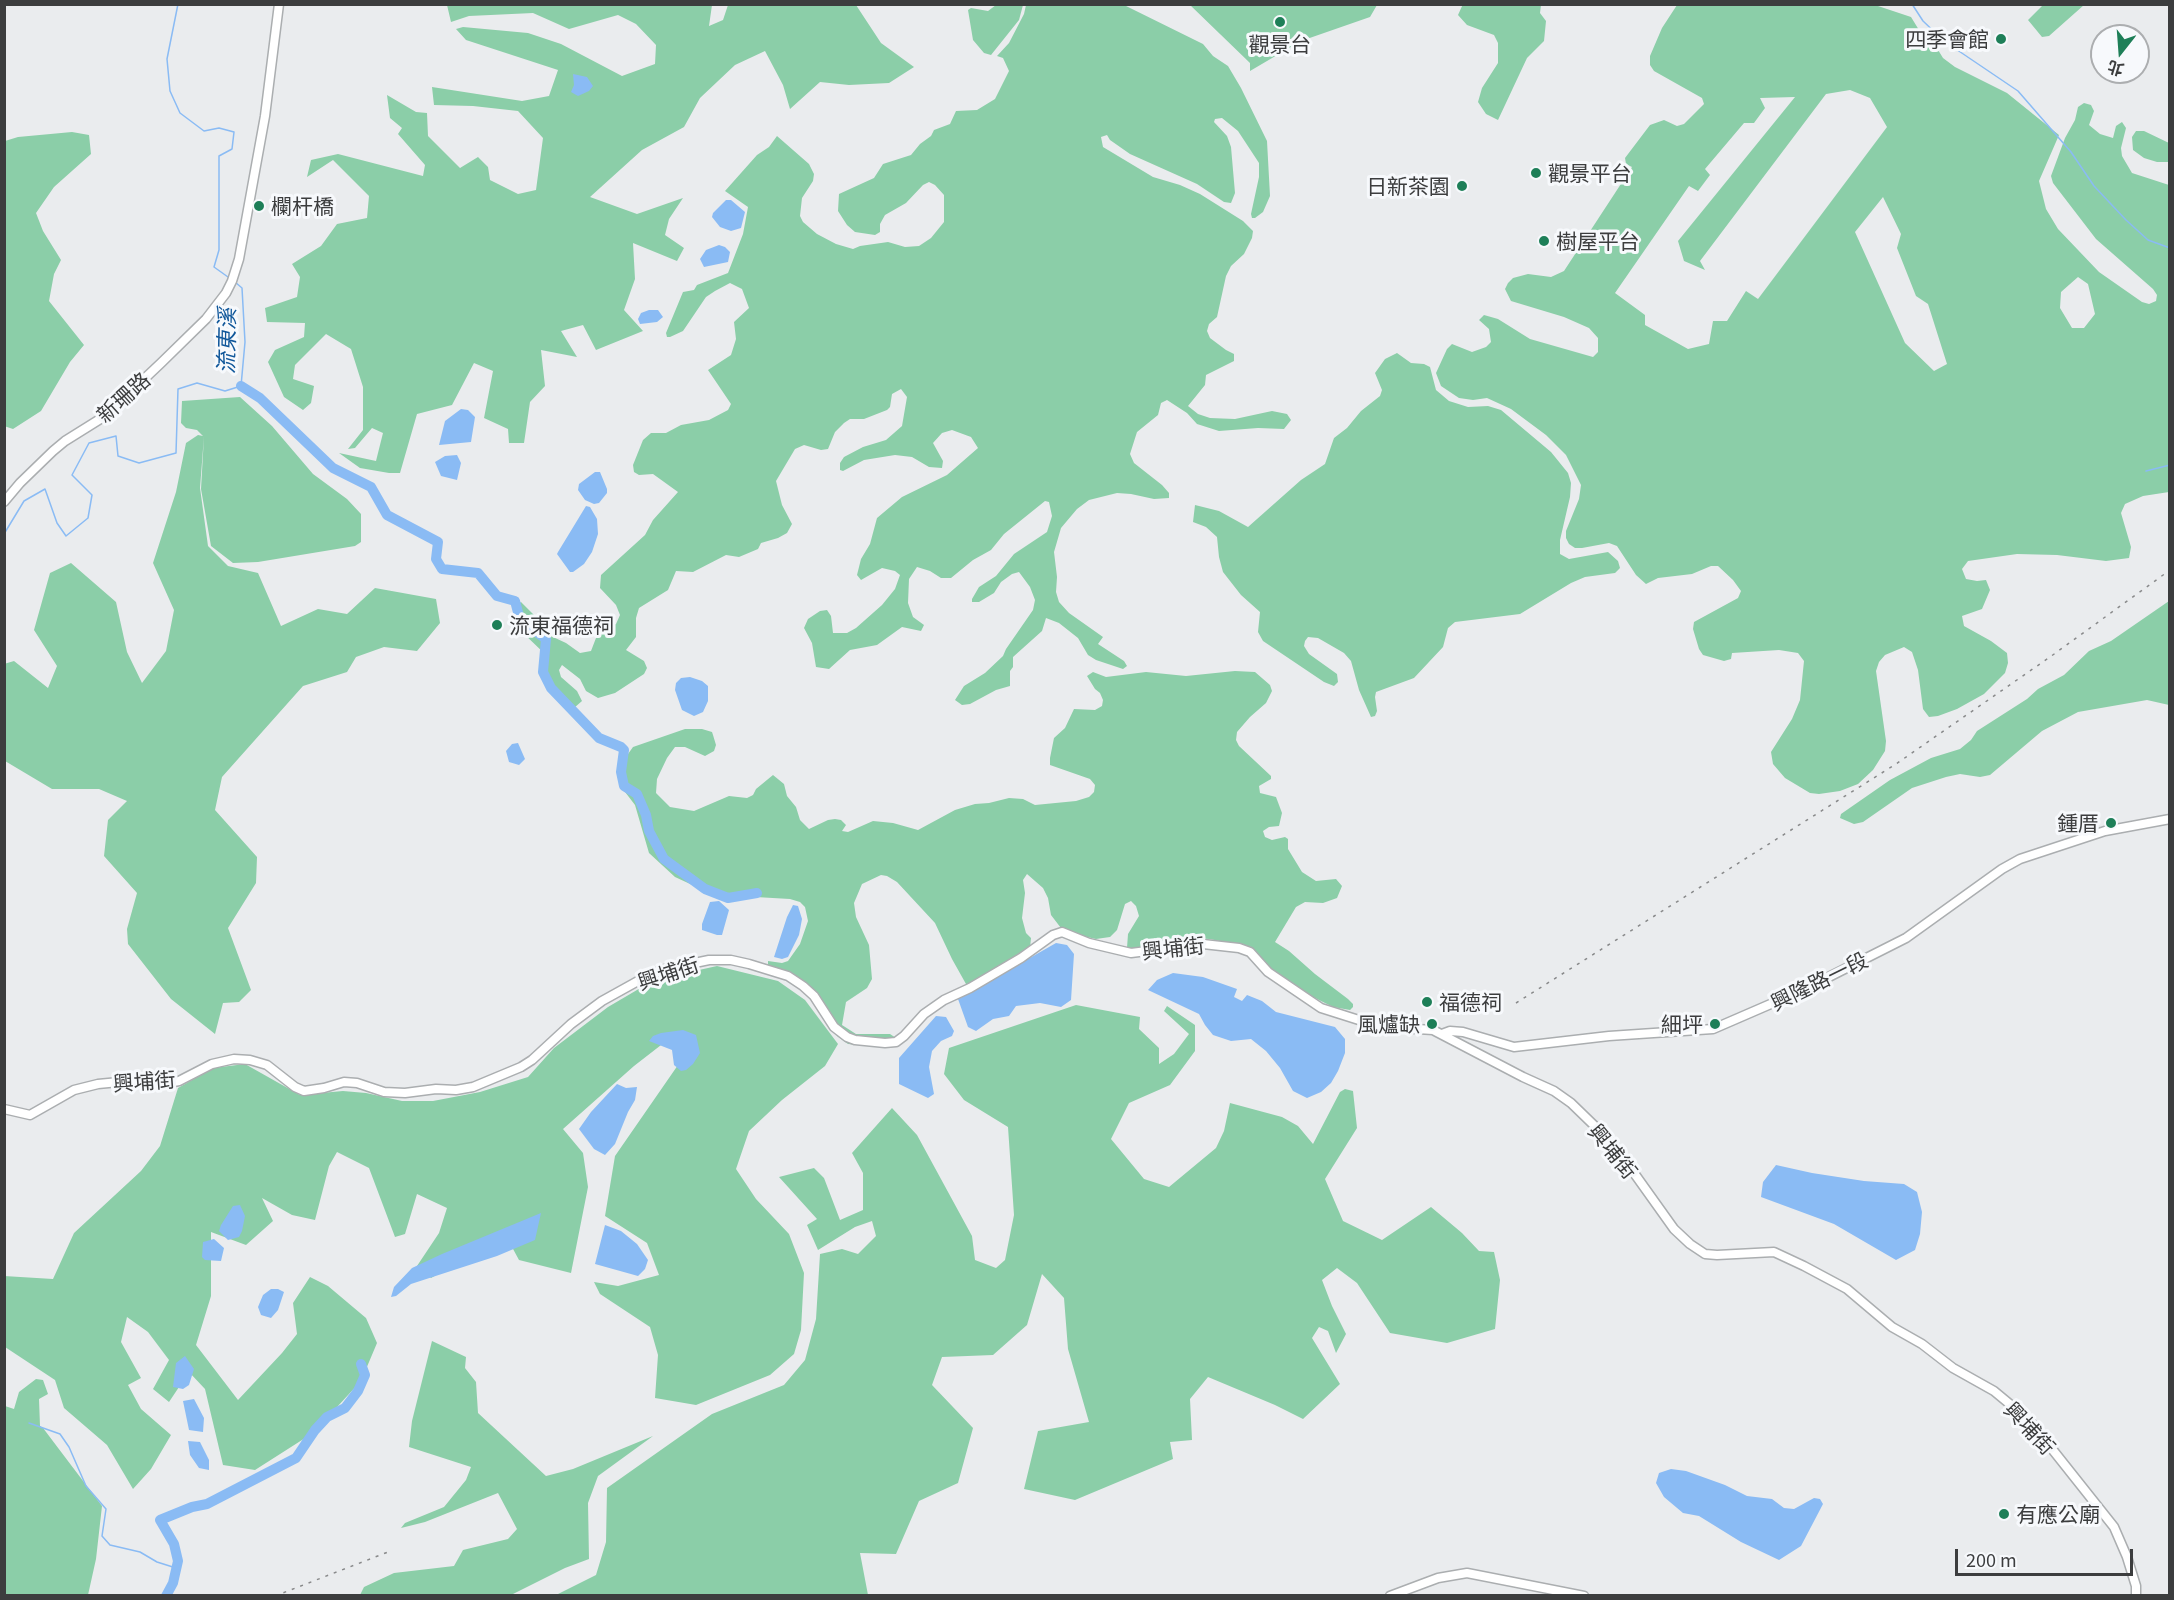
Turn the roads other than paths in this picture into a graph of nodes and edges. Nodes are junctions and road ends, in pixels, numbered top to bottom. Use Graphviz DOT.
graph roads {
  1 [pos="279,4"];
  2 [pos="4,502"];
  3 [pos="2169,819"];
  4 [pos="1470,1033"];
  5 [pos="1442,1034"];
  6 [pos="1466,1047"];
  7 [pos="4,1109"];
  8 [pos="1390,1596"];
  9 [pos="1584,1596"];
  10 [pos="2136,1596"];
  1 -- 2 [label="street, 新珊路"];
  3 -- 4 [label="street, 興隆路一段"];
  4 -- 5 [label="street, 興隆路一段"];
  4 -- 6 [label="street"];
  5 -- 6 [label="street, 興埔街"];
  5 -- 7 [label="street, 興埔街"];
  6 -- 10 [label="street, 興埔街"];
  8 -- 9 [label="street"];
}
